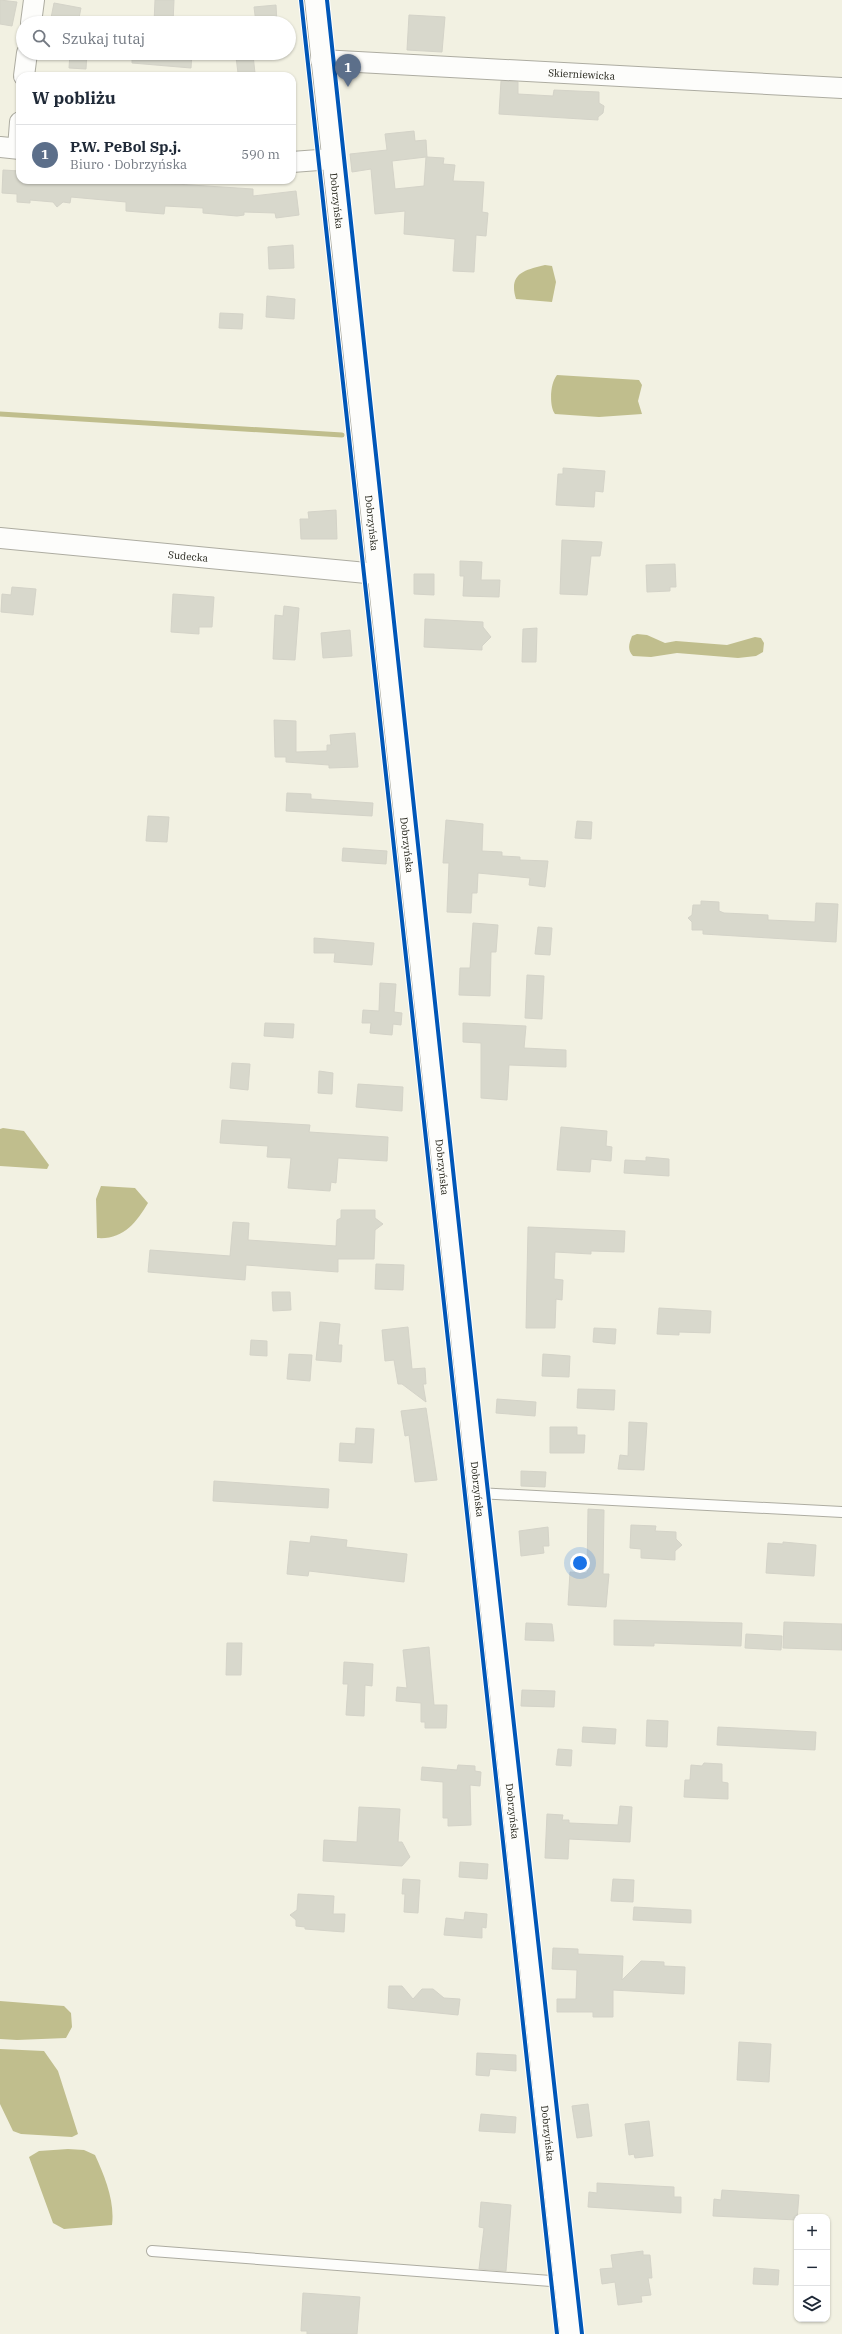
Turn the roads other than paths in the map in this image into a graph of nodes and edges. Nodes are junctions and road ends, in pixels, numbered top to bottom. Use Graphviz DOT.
graph roads {
  1 [pos="34,0"];
  2 [pos="314,0"];
  3 [pos="32,16"];
  4 [pos="26,60"];
  5 [pos="321,60"];
  6 [pos="25,72"];
  7 [pos="842,88"];
  8 [pos="16,137"];
  9 [pos="13,148"];
  10 [pos="332,159"];
  11 [pos="296,162"];
  12 [pos="0,538"];
  13 [pos="377,574"];
  14 [pos="477,1493"];
  15 [pos="842,1512"];
  16 [pos="152,2251"];
  17 [pos="564,2282"];
  18 [pos="570,2334"];
  1 -- 3 [label="street"];
  2 -- 5 [label="street, Dobrzyńska"];
  4 -- 6 [label="street"];
  5 -- 7 [label="street, Skierniewicka"];
  5 -- 10 [label="street, Dobrzyńska"];
  8 -- 9 [label="street"];
  10 -- 11 [label="street"];
  10 -- 13 [label="street, Dobrzyńska"];
  12 -- 13 [label="street, Sudecka"];
  13 -- 14 [label="street, Dobrzyńska"];
  14 -- 15 [label="lane"];
  14 -- 17 [label="street, Dobrzyńska"];
  16 -- 17 [label="lane"];
  17 -- 18 [label="street, Dobrzyńska"];
}
